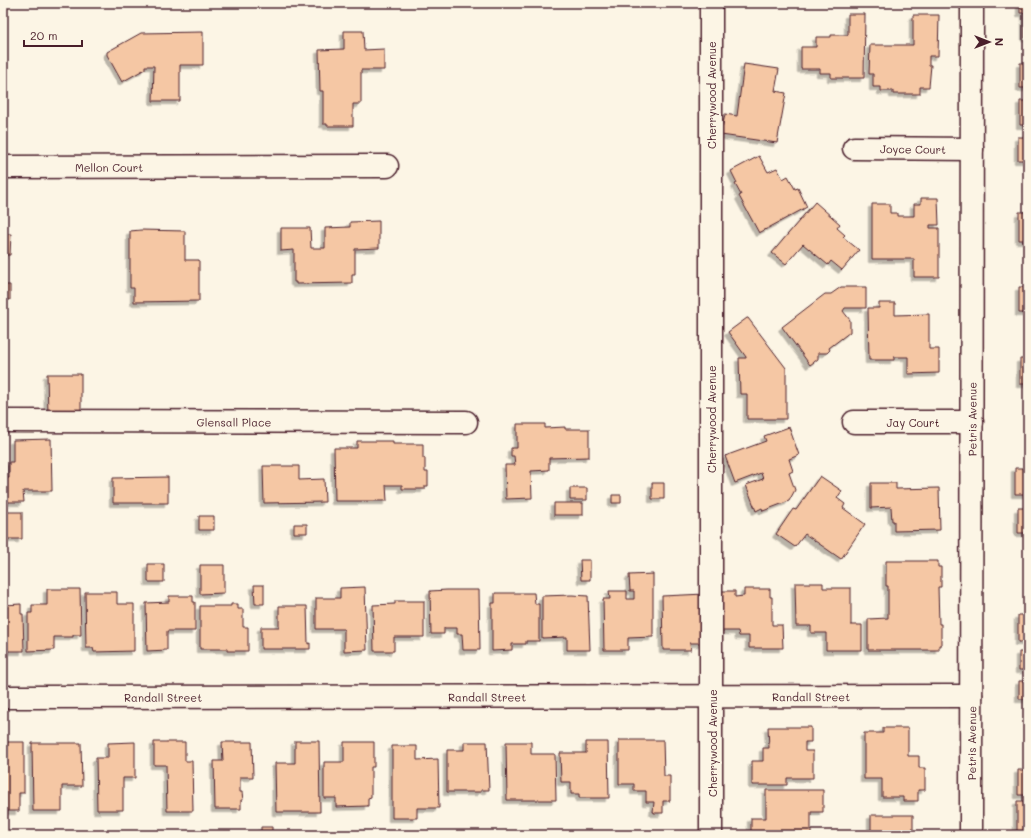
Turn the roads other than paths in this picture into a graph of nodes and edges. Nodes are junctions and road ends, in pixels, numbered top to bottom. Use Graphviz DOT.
graph roads {
  1 [pos="711,3"];
  2 [pos="972,3"];
  3 [pos="854,148"];
  4 [pos="972,149"];
  5 [pos="387,166"];
  6 [pos="3,167"];
  7 [pos="3,421"];
  8 [pos="466,422"];
  9 [pos="854,422"];
  10 [pos="972,422"];
  11 [pos="712,696"];
  12 [pos="971,696"];
  13 [pos="3,697"];
  14 [pos="711,835"];
  15 [pos="971,835"];
  1 -- 11 [label="street, Cherrywood Avenue"];
  2 -- 4 [label="street, Petris Avenue"];
  3 -- 4 [label="street, Joyce Court"];
  4 -- 10 [label="street, Petris Avenue"];
  5 -- 6 [label="street, Mellon Court"];
  7 -- 8 [label="street, Glensall Place"];
  9 -- 10 [label="street, Jay Court"];
  10 -- 12 [label="street, Petris Avenue"];
  11 -- 12 [label="street, Randall Street"];
  11 -- 13 [label="street, Randall Street"];
  11 -- 14 [label="street, Cherrywood Avenue"];
  12 -- 15 [label="street, Petris Avenue"];
}
